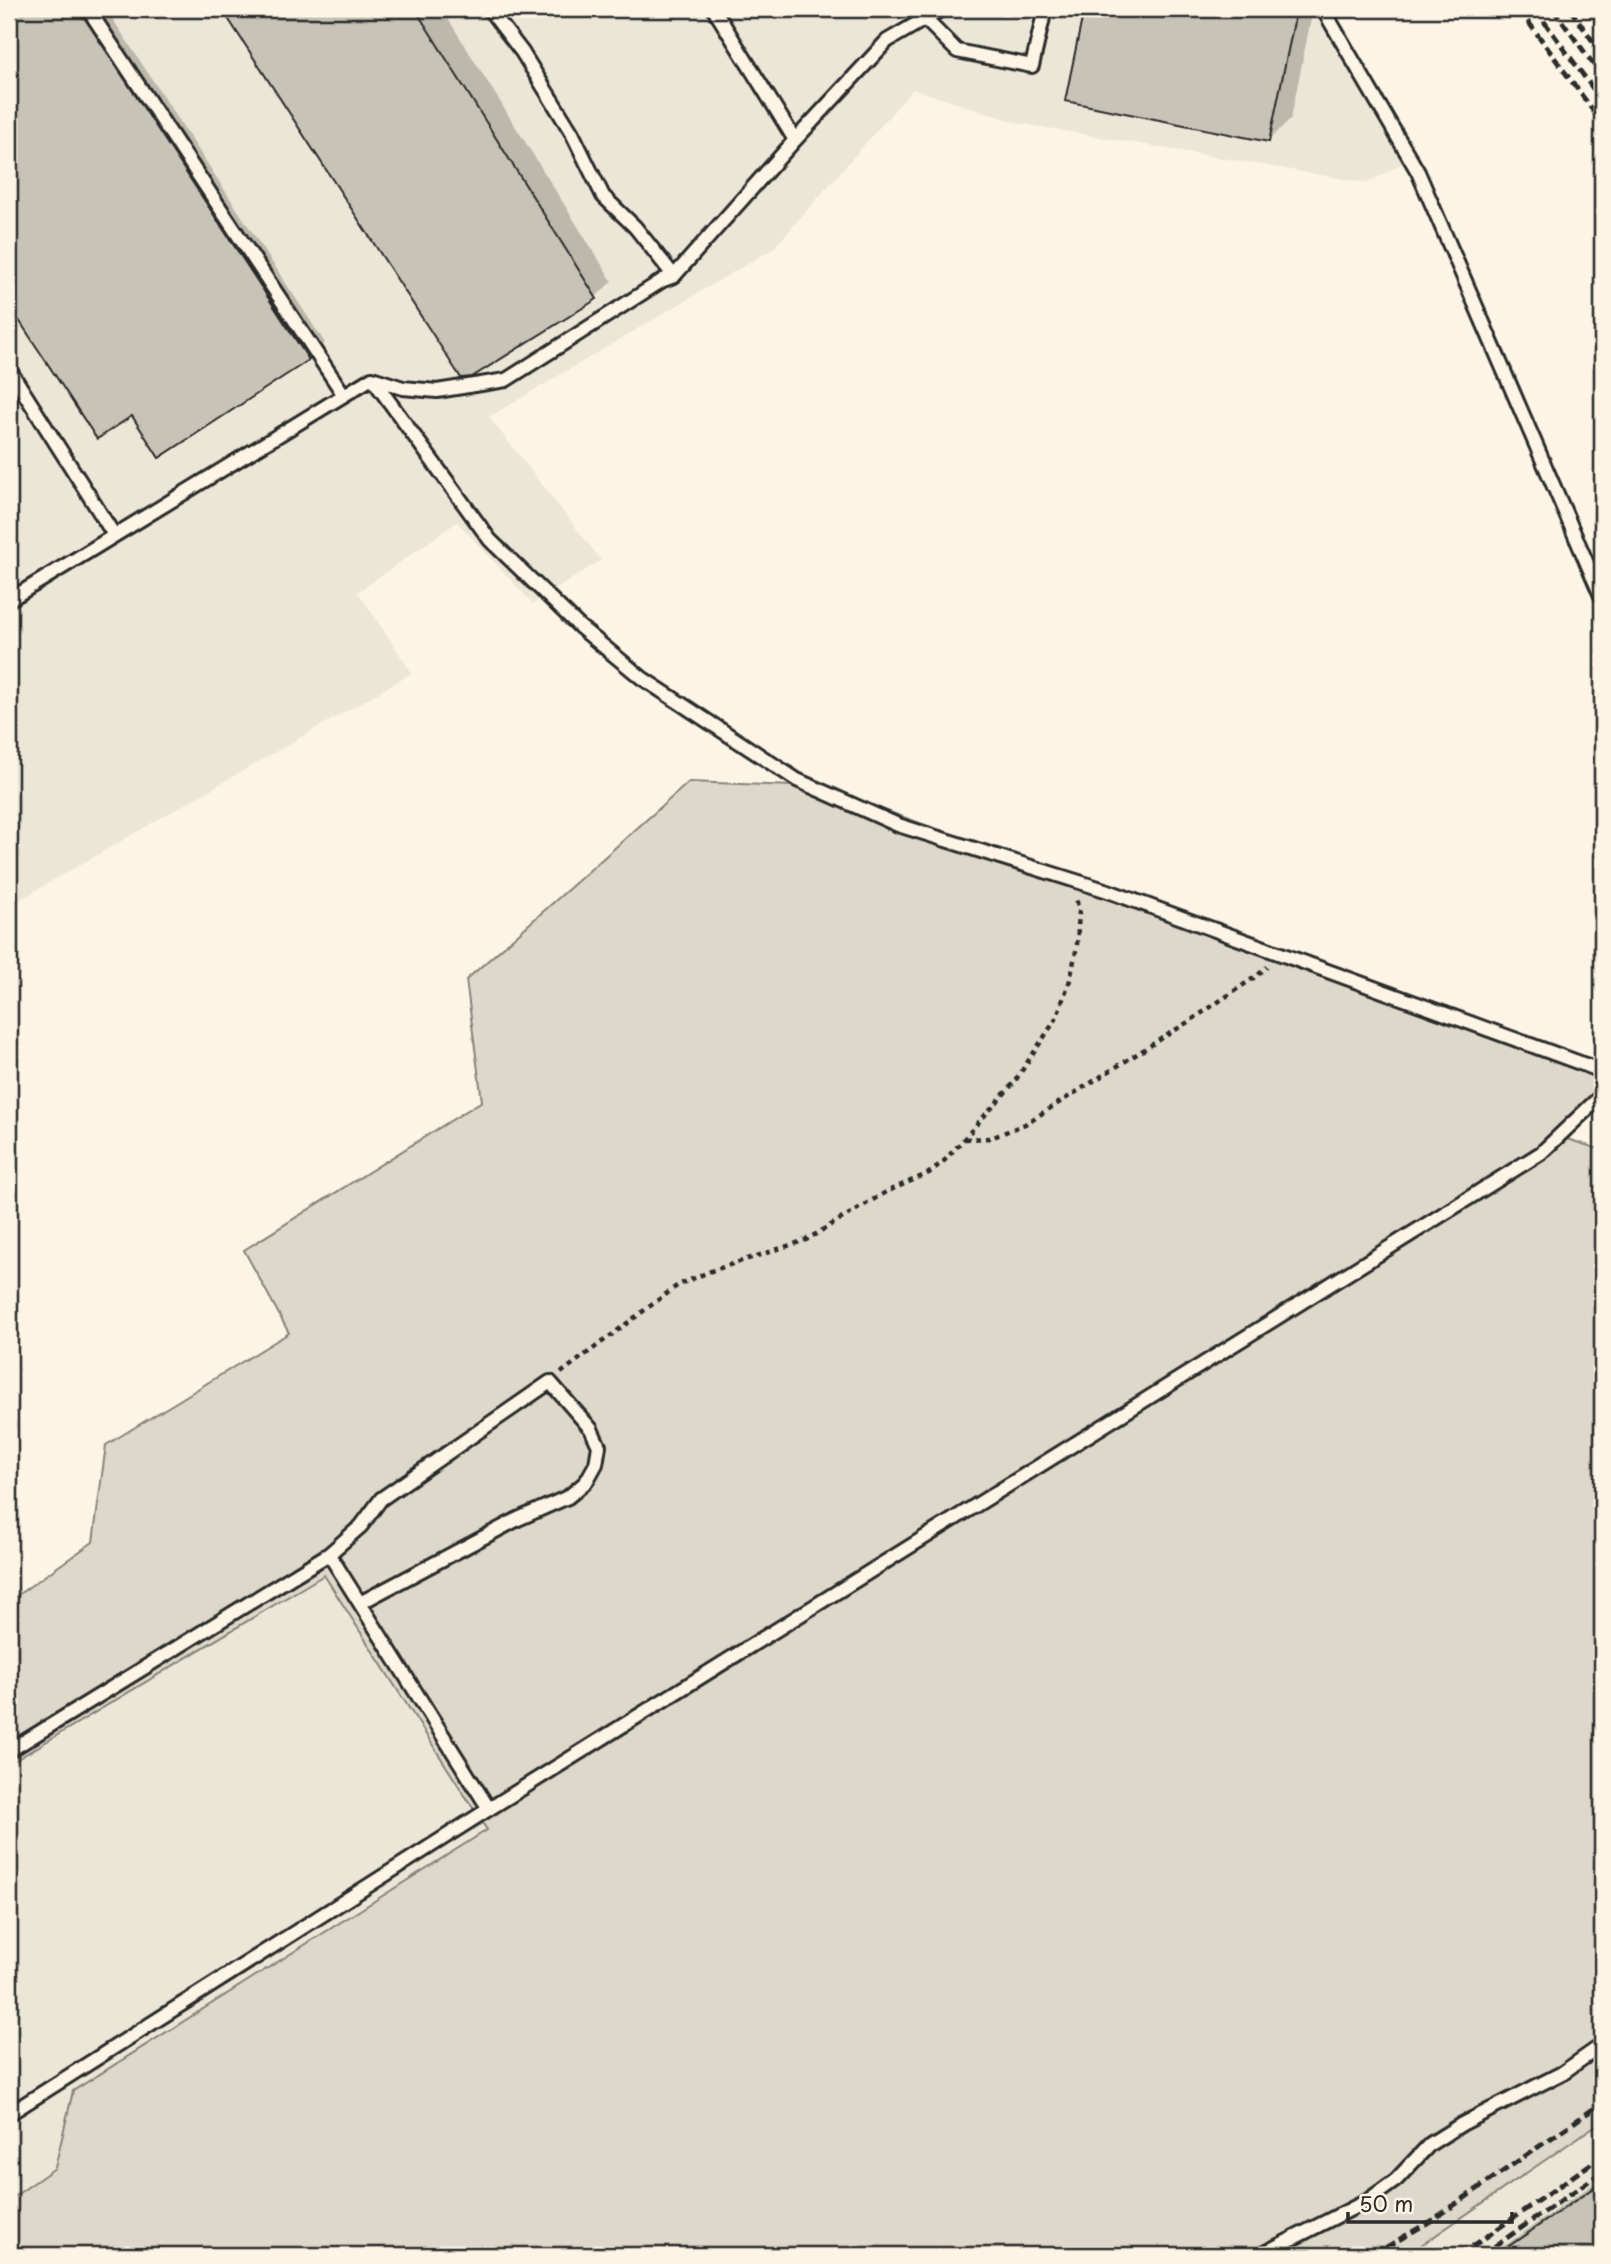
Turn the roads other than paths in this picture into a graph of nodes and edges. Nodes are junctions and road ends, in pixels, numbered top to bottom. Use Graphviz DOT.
graph roads {
  1 [pos="88,9"];
  2 [pos="489,9"];
  3 [pos="714,9"];
  4 [pos="942,9"];
  5 [pos="1045,9"];
  6 [pos="1323,9"];
  7 [pos="925,19"];
  8 [pos="794,140"];
  9 [pos="674,276"];
  10 [pos="9,369"];
  11 [pos="372,378"];
  12 [pos="344,395"];
  13 [pos="114,535"];
  14 [pos="1602,598"];
  15 [pos="9,600"];
  16 [pos="1602,1071"];
  17 [pos="1602,1095"];
  18 [pos="329,1554"];
  19 [pos="360,1603"];
  20 [pos="9,1751"];
  21 [pos="489,1809"];
  22 [pos="1602,2045"];
  23 [pos="9,2114"];
  24 [pos="1261,2255"];
  1 -- 12 [label="lane"];
  2 -- 9 [label="lane"];
  3 -- 8 [label="lane"];
  4 -- 7 [label="lane"];
  5 -- 7 [label="lane"];
  6 -- 14 [label="lane"];
  7 -- 8 [label="lane"];
  8 -- 9 [label="lane"];
  9 -- 11 [label="lane"];
  10 -- 13 [label="lane"];
  11 -- 12 [label="lane"];
  11 -- 16 [label="lane"];
  12 -- 13 [label="lane"];
  13 -- 15 [label="lane"];
  17 -- 21 [label="lane"];
  18 -- 19 [label="lane"];
  18 -- 19 [label="lane"];
  18 -- 20 [label="lane"];
  19 -- 21 [label="lane"];
  21 -- 23 [label="lane"];
  22 -- 24 [label="lane"];
}
